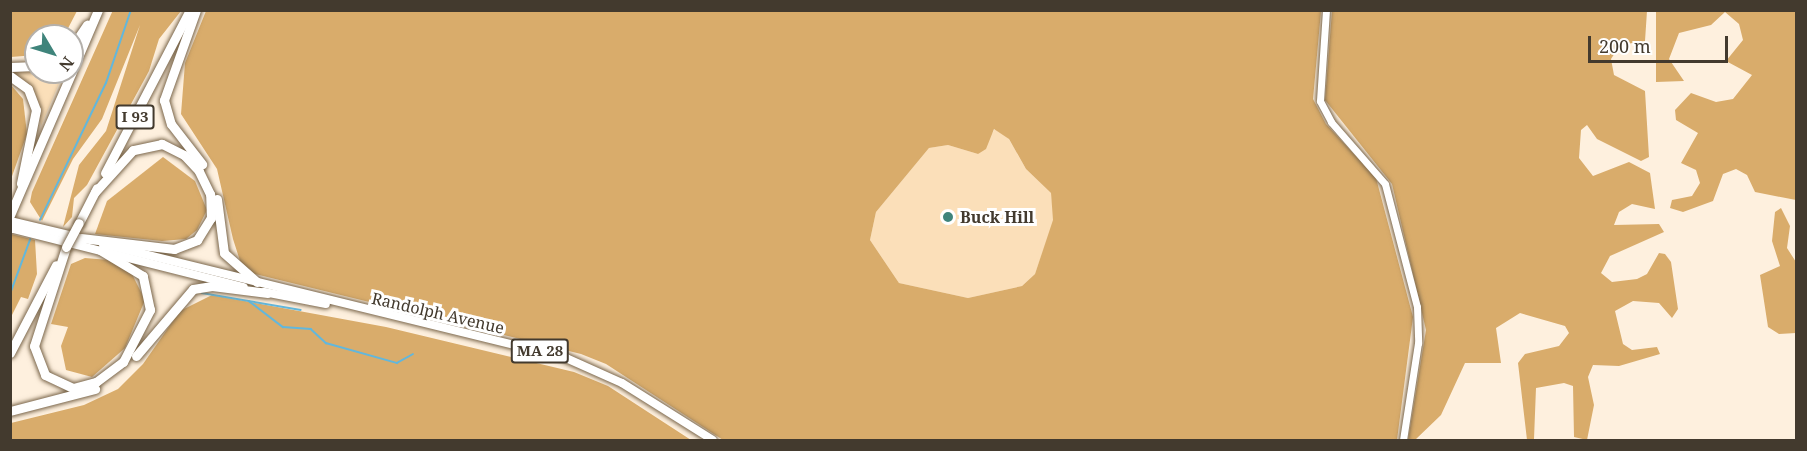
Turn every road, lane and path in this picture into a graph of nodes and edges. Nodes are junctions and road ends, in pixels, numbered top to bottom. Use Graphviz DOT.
graph roads {
  1 [pos="98,10"];
  2 [pos="190,10"];
  3 [pos="196,10"];
  4 [pos="1326,10"];
  5 [pos="84,30"];
  6 [pos="84,43"];
  7 [pos="10,76"];
  8 [pos="67,84"];
  9 [pos="95,192"];
  10 [pos="19,195"];
  11 [pos="12,211"];
  12 [pos="11,226"];
  13 [pos="35,230"];
  14 [pos="81,238"];
  15 [pos="66,248"];
  16 [pos="100,250"];
  17 [pos="257,282"];
  18 [pos="268,293"];
  19 [pos="348,306"];
  20 [pos="10,353"];
  21 [pos="10,411"];
  22 [pos="713,441"];
  23 [pos="1403,441"];
  1 -- 5 [label="highway"];
  1 -- 6 [label="highway"];
  2 -- 9 [label="highway, I 93"];
  3 -- 17 [label="highway"];
  4 -- 23 [label="main road"];
  7 -- 10 [label="highway"];
  8 -- 10 [label="highway"];
  9 -- 14 [label="highway"];
  9 -- 15 [label="highway, I 93, bridge"];
  10 -- 11 [label="highway"];
  12 -- 13 [label="main road, MA 28"];
  13 -- 14 [label="main road, Randolph Avenue / MA 28"];
  13 -- 16 [label="main road, Randolph Avenue / MA 28"];
  14 -- 17 [label="main road, Randolph Avenue / MA 28"];
  15 -- 16 [label="highway"];
  15 -- 20 [label="highway, I 93"];
  16 -- 18 [label="main road, Randolph Avenue / MA 28"];
  17 -- 19 [label="main road, Randolph Avenue / MA 28"];
  18 -- 19 [label="main road, Randolph Avenue / MA 28"];
  18 -- 21 [label="highway"];
  19 -- 22 [label="main road, Randolph Avenue / MA 28"];
}
